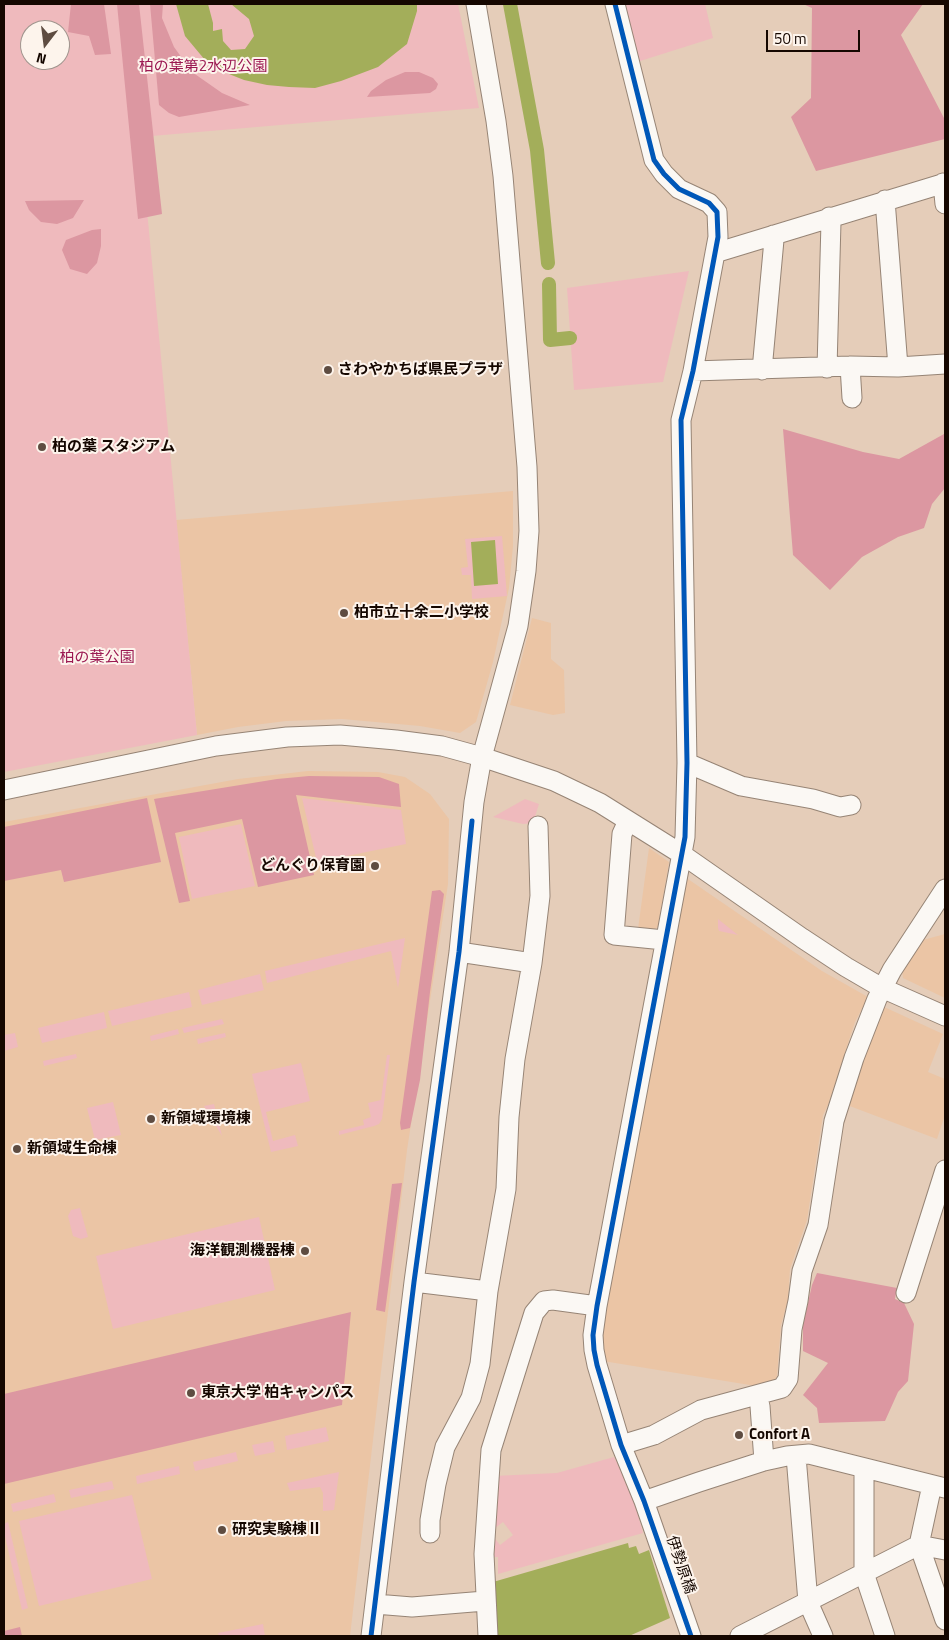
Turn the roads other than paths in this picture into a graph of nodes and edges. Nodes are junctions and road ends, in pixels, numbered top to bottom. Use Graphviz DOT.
graph roads {
  1 [pos="476,4"];
  2 [pos="615,4"];
  3 [pos="944,183"];
  4 [pos="885,200"];
  5 [pos="945,204"];
  6 [pos="829,217"];
  7 [pos="772,235"];
  8 [pos="715,254"];
  9 [pos="945,364"];
  10 [pos="850,366"];
  11 [pos="898,366"];
  12 [pos="827,368"];
  13 [pos="762,370"];
  14 [pos="693,372"];
  15 [pos="852,398"];
  16 [pos="482,757"];
  17 [pos="687,763"];
  18 [pos="4,790"];
  19 [pos="851,804"];
  20 [pos="628,821"];
  21 [pos="538,826"];
  22 [pos="683,855"];
  23 [pos="945,889"];
  24 [pos="664,940"];
  25 [pos="459,952"];
  26 [pos="532,963"];
  27 [pos="882,988"];
  28 [pos="945,1016"];
  29 [pos="945,1170"];
  30 [pos="414,1282"];
  31 [pos="488,1291"];
  32 [pos="906,1293"];
  33 [pos="597,1306"];
  34 [pos="760,1406"];
  35 [pos="621,1445"];
  36 [pos="796,1456"];
  37 [pos="764,1461"];
  38 [pos="864,1469"];
  39 [pos="939,1487"];
  40 [pos="644,1501"];
  41 [pos="430,1532"];
  42 [pos="919,1545"];
  43 [pos="945,1550"];
  44 [pos="864,1573"];
  45 [pos="485,1601"];
  46 [pos="808,1602"];
  47 [pos="375,1604"];
  48 [pos="945,1616"];
  49 [pos="371,1636"];
  50 [pos="488,1636"];
  51 [pos="691,1636"];
  52 [pos="740,1636"];
  53 [pos="823,1636"];
  54 [pos="886,1636"];
  1 -- 16 [label="street"];
  2 -- 8 [label="street, 伊勢原橋"];
  3 -- 4 [label="street"];
  3 -- 5 [label="street"];
  4 -- 6 [label="street"];
  4 -- 11 [label="street"];
  6 -- 7 [label="street"];
  6 -- 12 [label="street"];
  7 -- 8 [label="street"];
  7 -- 13 [label="street"];
  8 -- 14 [label="street, 伊勢原橋"];
  9 -- 11 [label="street"];
  10 -- 11 [label="street"];
  10 -- 12 [label="street"];
  10 -- 15 [label="street"];
  12 -- 13 [label="street"];
  13 -- 14 [label="street"];
  14 -- 17 [label="street, 伊勢原橋"];
  16 -- 18 [label="street"];
  16 -- 20 [label="street"];
  16 -- 25 [label="street"];
  17 -- 19 [label="street"];
  17 -- 22 [label="street, 伊勢原橋"];
  20 -- 22 [label="street"];
  20 -- 24 [label="street"];
  21 -- 26 [label="street"];
  22 -- 24 [label="street, 伊勢原橋"];
  22 -- 27 [label="street"];
  23 -- 27 [label="street"];
  24 -- 33 [label="street, 伊勢原橋"];
  25 -- 26 [label="street"];
  25 -- 30 [label="street"];
  26 -- 31 [label="street"];
  27 -- 28 [label="street"];
  27 -- 35 [label="street"];
  29 -- 32 [label="street"];
  30 -- 31 [label="street"];
  30 -- 47 [label="street"];
  31 -- 41 [label="street"];
  33 -- 35 [label="street, 伊勢原橋"];
  33 -- 45 [label="street"];
  34 -- 37 [label="street"];
  35 -- 40 [label="street, 伊勢原橋"];
  36 -- 37 [label="street"];
  36 -- 38 [label="street"];
  36 -- 46 [label="street"];
  37 -- 40 [label="street"];
  38 -- 39 [label="street"];
  38 -- 44 [label="street"];
  39 -- 42 [label="street"];
  40 -- 51 [label="street, 伊勢原橋"];
  42 -- 43 [label="street"];
  42 -- 44 [label="street"];
  42 -- 48 [label="street"];
  44 -- 46 [label="street"];
  44 -- 54 [label="street"];
  45 -- 47 [label="street"];
  45 -- 50 [label="street"];
  46 -- 52 [label="street"];
  46 -- 53 [label="street"];
  47 -- 49 [label="street"];
}
